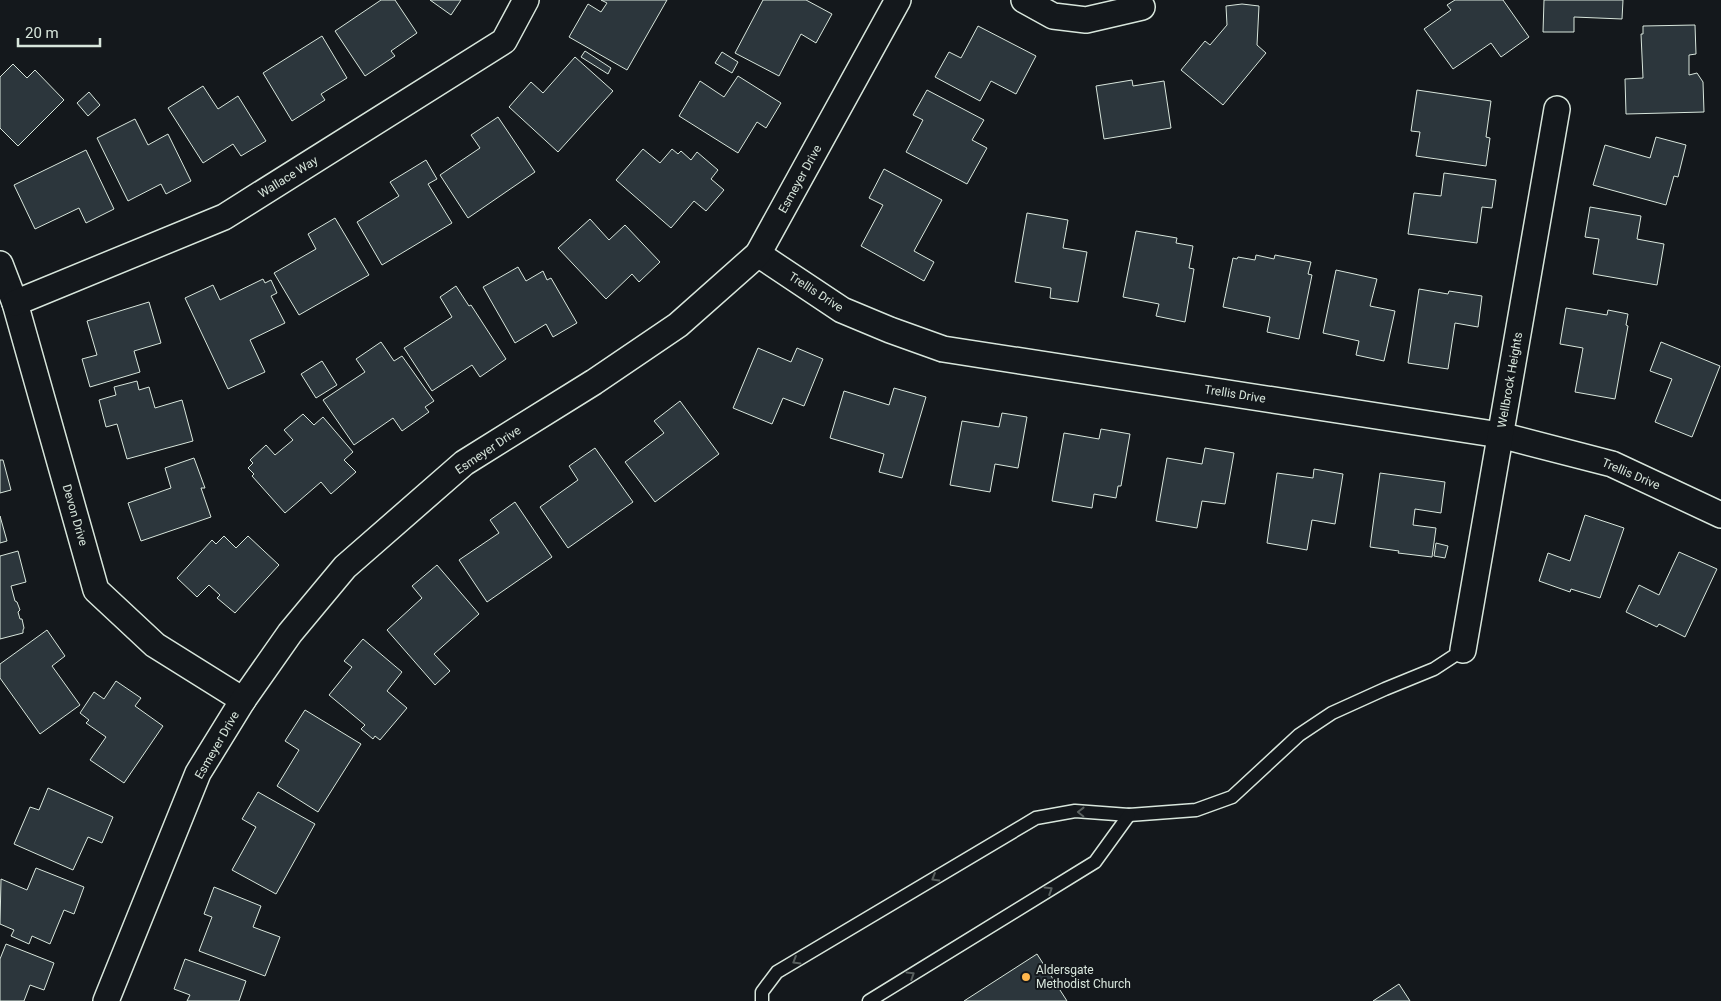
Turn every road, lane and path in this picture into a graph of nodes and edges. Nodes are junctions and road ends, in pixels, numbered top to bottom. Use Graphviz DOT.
graph roads {
  1 [pos="526,0"];
  2 [pos="898,0"];
  3 [pos="1024,0"];
  4 [pos="1142,7"];
  5 [pos="1557,109"];
  6 [pos="758,254"];
  7 [pos="0,264"];
  8 [pos="15,303"];
  9 [pos="1500,436"];
  10 [pos="1721,515"];
  11 [pos="1464,650"];
  12 [pos="243,700"];
  13 [pos="1129,815"];
  14 [pos="106,1001"];
  15 [pos="762,1001"];
  16 [pos="869,1001"];
  1 -- 8 [label="street, Wallace Way"];
  2 -- 6 [label="street, Esmeyer Drive"];
  3 -- 4 [label="street"];
  5 -- 9 [label="street, Wellbrock Heights"];
  6 -- 9 [label="street, Trellis Drive"];
  6 -- 12 [label="street, Esmeyer Drive"];
  7 -- 8 [label="street, Devon Drive"];
  8 -- 12 [label="street, Devon Drive"];
  9 -- 10 [label="street, Trellis Drive"];
  9 -- 11 [label="street, Wellbrock Heights"];
  11 -- 13 [label="lane"];
  12 -- 14 [label="street, Esmeyer Drive"];
  13 -- 15 [label="lane, one-way"];
  16 -- 13 [label="lane, one-way"];
}
